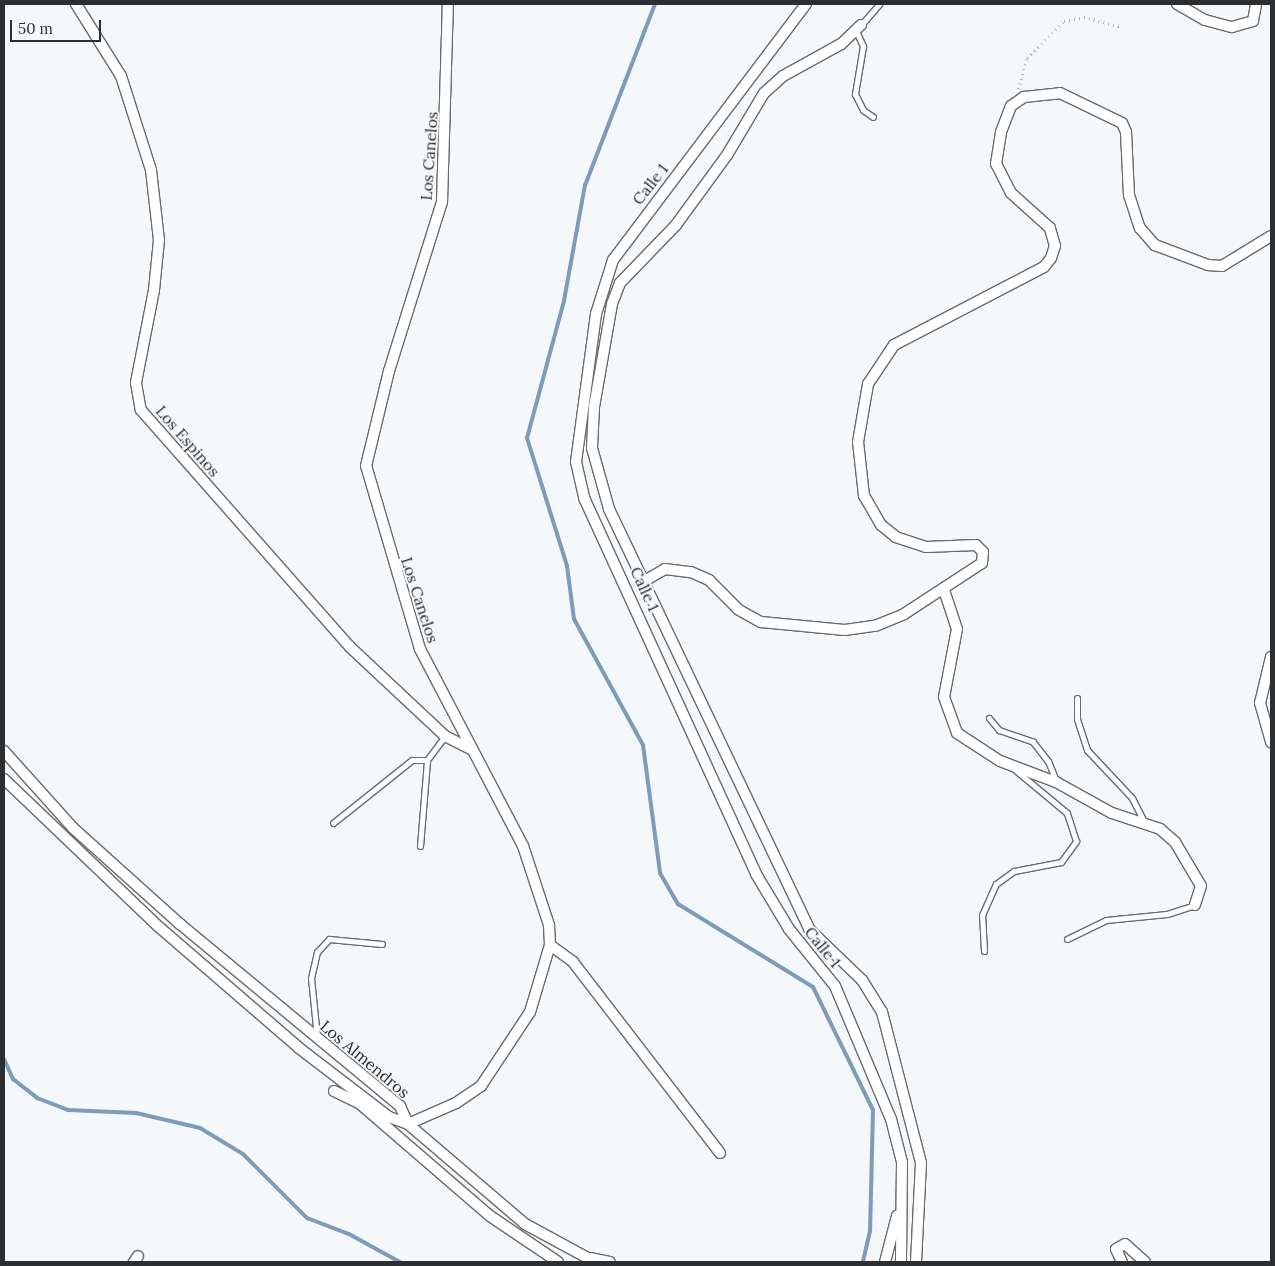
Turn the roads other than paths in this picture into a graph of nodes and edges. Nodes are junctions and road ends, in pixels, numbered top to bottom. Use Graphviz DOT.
graph roads {
  1 [pos="76,4"];
  2 [pos="806,4"];
  3 [pos="878,4"];
  4 [pos="1177,4"];
  5 [pos="1256,4"];
  6 [pos="449,5"];
  7 [pos="859,28"];
  8 [pos="873,117"];
  9 [pos="1271,236"];
  10 [pos="646,580"];
  11 [pos="944,590"];
  12 [pos="1271,658"];
  13 [pos="1077,698"];
  14 [pos="989,718"];
  15 [pos="445,736"];
  16 [pos="1271,742"];
  17 [pos="472,750"];
  18 [pos="4,751"];
  19 [pos="427,760"];
  20 [pos="1012,766"];
  21 [pos="4,779"];
  22 [pos="1056,782"];
  23 [pos="1144,822"];
  24 [pos="333,823"];
  25 [pos="420,846"];
  26 [pos="1195,905"];
  27 [pos="1067,939"];
  28 [pos="382,944"];
  29 [pos="550,945"];
  30 [pos="984,951"];
  31 [pos="246,980"];
  32 [pos="238,995"];
  33 [pos="316,1038"];
  34 [pos="334,1091"];
  35 [pos="408,1124"];
  36 [pos="720,1153"];
  37 [pos="900,1203"];
  38 [pos="592,1260"];
  39 [pos="558,1262"];
  40 [pos="610,1262"];
  41 [pos="885,1262"];
  42 [pos="900,1262"];
  43 [pos="916,1262"];
  44 [pos="1122,1262"];
  45 [pos="1145,1262"];
  1 -- 15 [label="street, Los Espinos"];
  2 -- 37 [label="street, Calle 1"];
  3 -- 7 [label="lane"];
  4 -- 5 [label="street"];
  6 -- 17 [label="street, Los Canelos"];
  7 -- 8 [label="lane"];
  7 -- 10 [label="street"];
  9 -- 11 [label="street"];
  10 -- 11 [label="street"];
  10 -- 43 [label="street"];
  11 -- 20 [label="street"];
  12 -- 16 [label="street"];
  13 -- 23 [label="lane"];
  14 -- 22 [label="lane"];
  15 -- 17 [label="street, Los Espinos"];
  15 -- 19 [label="lane"];
  17 -- 29 [label="street, Los Canelos"];
  18 -- 31 [label="street, Los Almendros"];
  19 -- 24 [label="lane"];
  19 -- 25 [label="lane"];
  20 -- 22 [label="street"];
  20 -- 30 [label="lane"];
  21 -- 32 [label="street, Los Almendros"];
  22 -- 23 [label="street"];
  23 -- 26 [label="street"];
  26 -- 27 [label="lane"];
  28 -- 33 [label="lane"];
  29 -- 35 [label="street, Los Canelos"];
  29 -- 36 [label="street"];
  31 -- 32 [label="street"];
  31 -- 33 [label="street, Los Almendros"];
  32 -- 35 [label="street, Los Almendros"];
  33 -- 35 [label="street, Los Almendros"];
  34 -- 39 [label="street"];
  35 -- 38 [label="street"];
  37 -- 41 [label="street, Calle 1"];
  37 -- 42 [label="street, Calle 1"];
  38 -- 40 [label="street"];
  44 -- 45 [label="street"];
}
